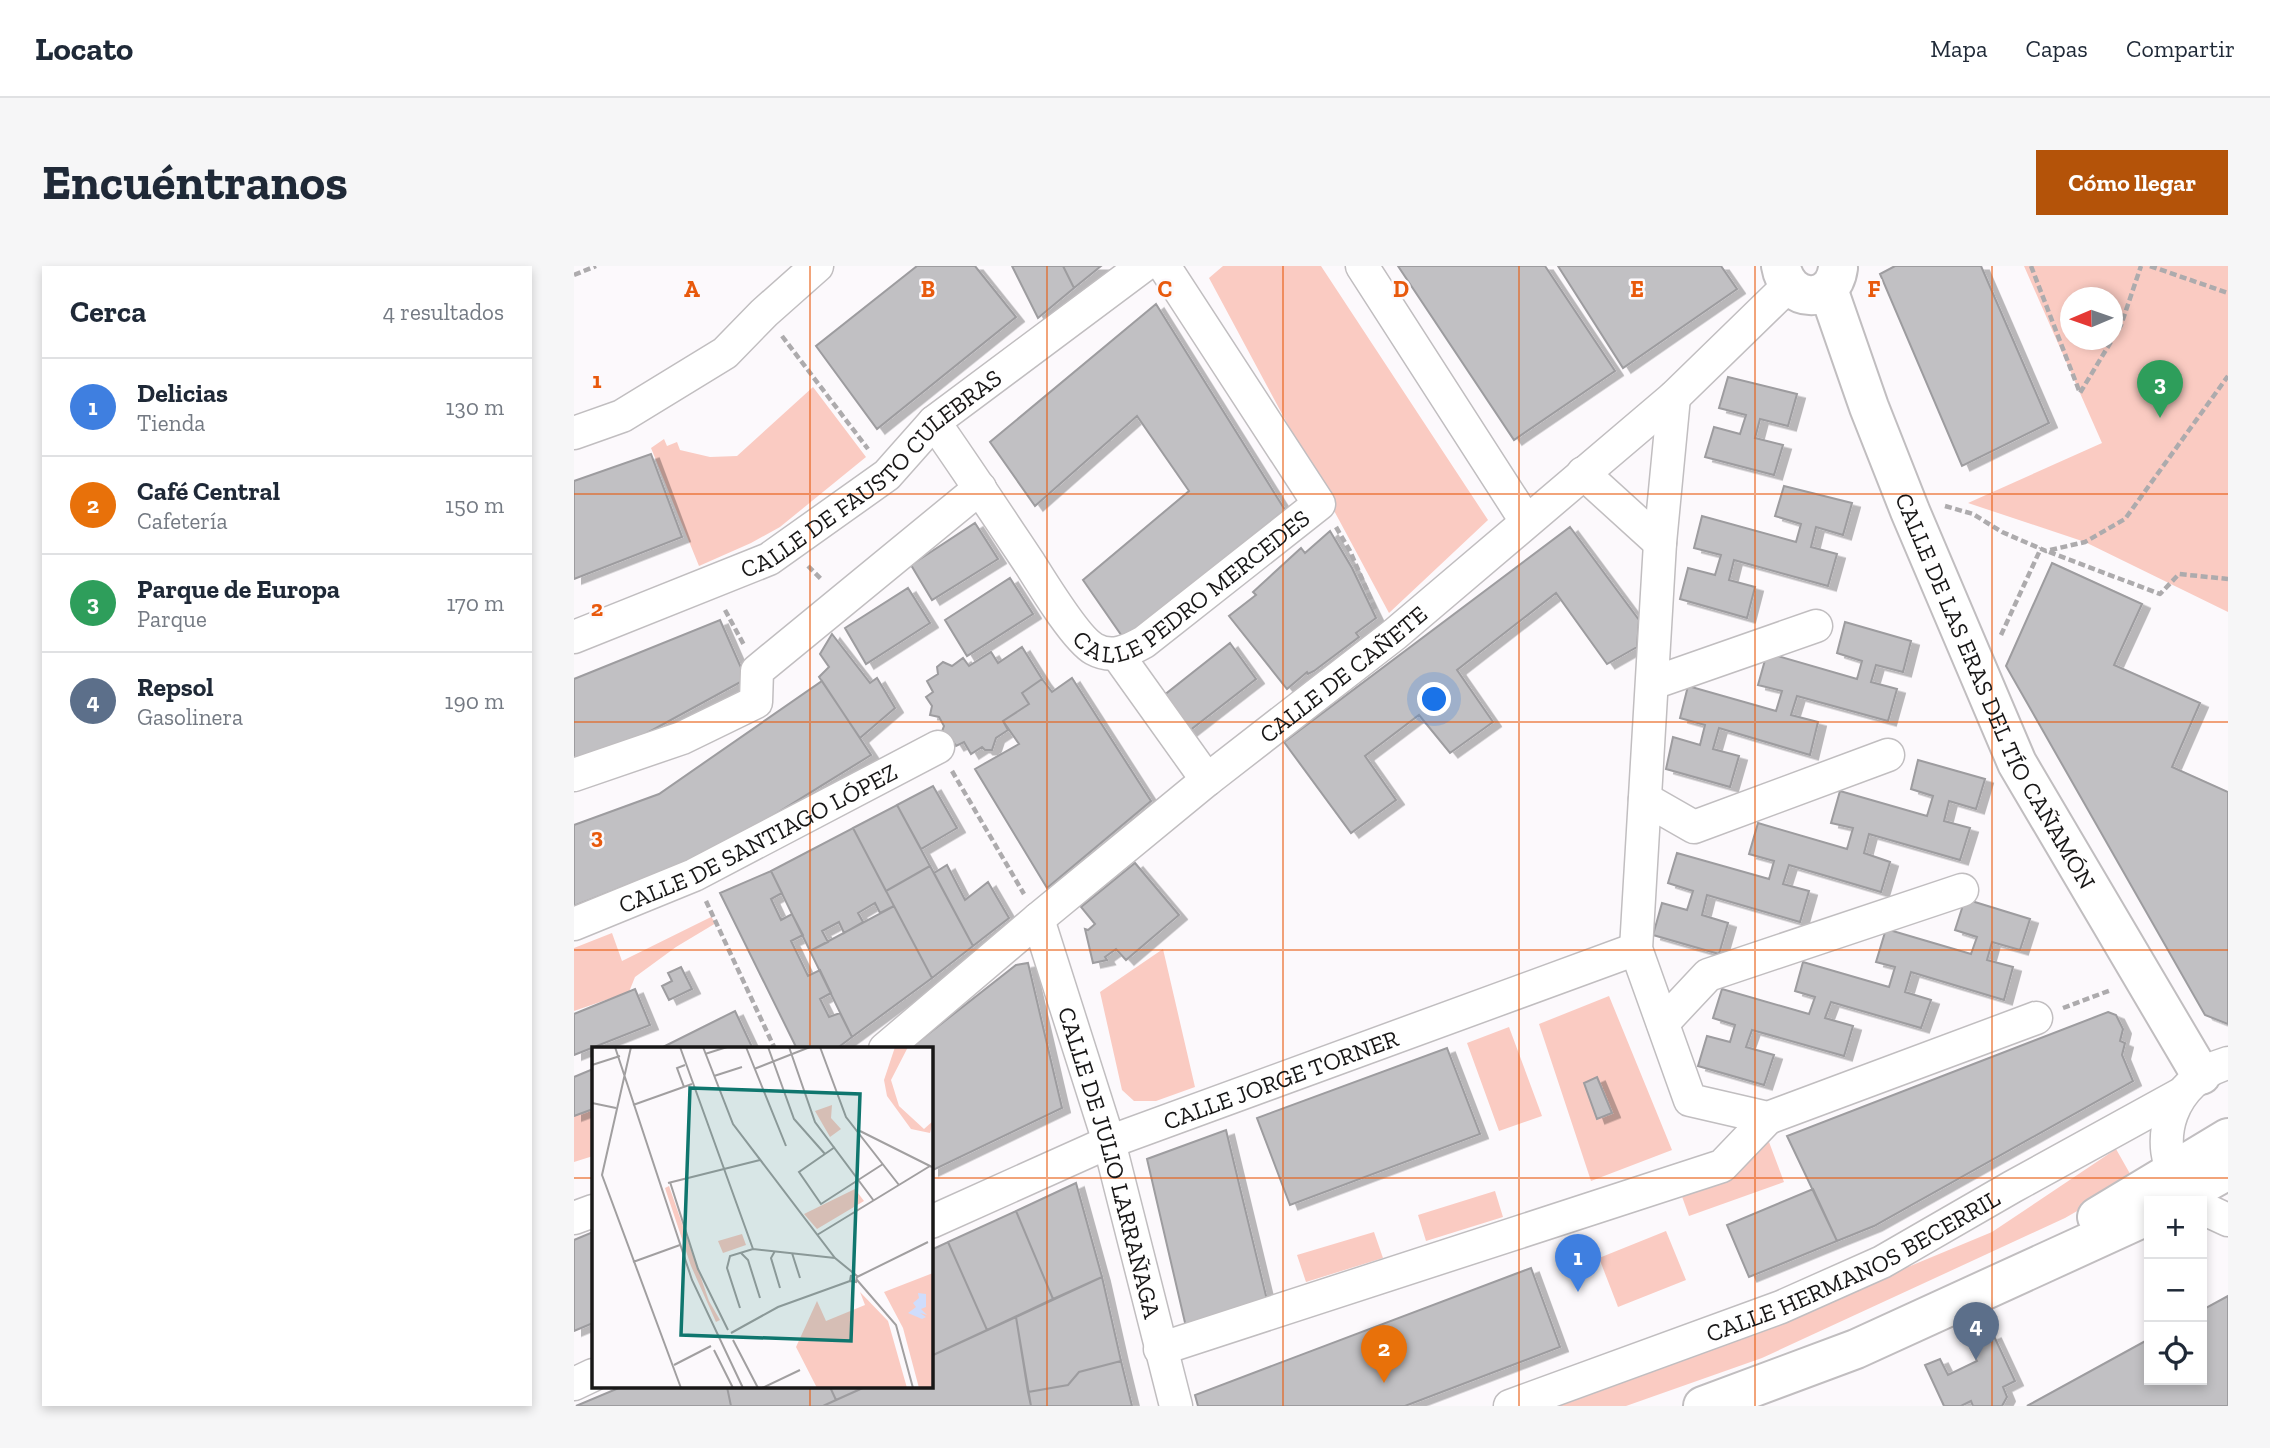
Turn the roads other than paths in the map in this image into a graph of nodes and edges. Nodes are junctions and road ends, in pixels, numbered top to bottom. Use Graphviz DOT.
graph roads {
  1 [pos="816,266"];
  2 [pos="1143,266"];
  3 [pos="1164,266"];
  4 [pos="1362,266"];
  5 [pos="1784,276"];
  6 [pos="1833,278"];
  7 [pos="1674,397"];
  8 [pos="934,422"];
  9 [pos="574,433"];
  10 [pos="1583,473"];
  11 [pos="980,488"];
  12 [pos="1526,521"];
  13 [pos="1660,543"];
  14 [pos="1815,626"];
  15 [pos="574,637"];
  16 [pos="1117,654"];
  17 [pos="1653,684"];
  18 [pos="937,747"];
  19 [pos="1888,755"];
  20 [pos="574,775"];
  21 [pos="1207,780"];
  22 [pos="1645,799"];
  23 [pos="1962,890"];
  24 [pos="1038,919"];
  25 [pos="574,924"];
  26 [pos="1636,949"];
  27 [pos="2036,1018"];
  28 [pos="1663,1023"];
  29 [pos="887,1047"];
  30 [pos="2203,1077"];
  31 [pos="1768,1118"];
  32 [pos="2228,1138"];
  33 [pos="1109,1142"];
  34 [pos="2228,1170"];
  35 [pos="2185,1195"];
  36 [pos="592,1211"];
  37 [pos="2144,1217"];
  38 [pos="574,1218"];
  39 [pos="2228,1220"];
  40 [pos="933,1221"];
  41 [pos="1997,1285"];
  42 [pos="1160,1349"];
  43 [pos="592,1375"];
  44 [pos="574,1384"];
  45 [pos="1176,1406"];
  46 [pos="1510,1406"];
  47 [pos="1703,1406"];
  1 -- 9 [label="street"];
  2 -- 8 [label="street, CALLE DE FAUSTO CULEBRAS"];
  3 -- 16 [label="street, CALLE PEDRO MERCEDES"];
  4 -- 12 [label="street"];
  5 -- 6 [label="street"];
  5 -- 7 [label="street, CALLE DE CAÑETE"];
  6 -- 30 [label="street, CALLE DE LAS ERAS DEL TÍO CAÑAMÓN"];
  7 -- 10 [label="street, CALLE DE CAÑETE"];
  7 -- 13 [label="street"];
  8 -- 11 [label="street, CALLE PEDRO MERCEDES"];
  8 -- 15 [label="street, CALLE DE FAUSTO CULEBRAS"];
  10 -- 12 [label="street, CALLE DE CAÑETE"];
  10 -- 13 [label="street"];
  11 -- 16 [label="street, CALLE PEDRO MERCEDES"];
  11 -- 20 [label="street"];
  12 -- 21 [label="street, CALLE DE CAÑETE"];
  13 -- 17 [label="street"];
  14 -- 17 [label="street"];
  16 -- 21 [label="street"];
  17 -- 22 [label="street"];
  18 -- 25 [label="street, CALLE DE SANTIAGO LÓPEZ"];
  19 -- 22 [label="street"];
  21 -- 24 [label="street, CALLE DE CAÑETE"];
  22 -- 26 [label="street"];
  23 -- 28 [label="street"];
  24 -- 29 [label="street, CALLE DE CAÑETE"];
  24 -- 33 [label="street, CALLE DE JULIO LARRAÑAGA"];
  26 -- 28 [label="street"];
  26 -- 33 [label="street, CALLE JORGE TORNER"];
  27 -- 31 [label="street"];
  28 -- 31 [label="street"];
  30 -- 35 [label="street"];
  30 -- 46 [label="street, CALLE HERMANOS BECERRIL"];
  31 -- 42 [label="street"];
  32 -- 35 [label="street"];
  33 -- 40 [label="street, CALLE JORGE TORNER"];
  33 -- 42 [label="street, CALLE DE JULIO LARRAÑAGA"];
  34 -- 35 [label="street"];
  35 -- 39 [label="street"];
  35 -- 41 [label="street"];
  36 -- 38 [label="street"];
  37 -- 41 [label="street"];
  41 -- 47 [label="street"];
  42 -- 45 [label="street, CALLE DE JULIO LARRAÑAGA"];
  43 -- 44 [label="street"];
}
